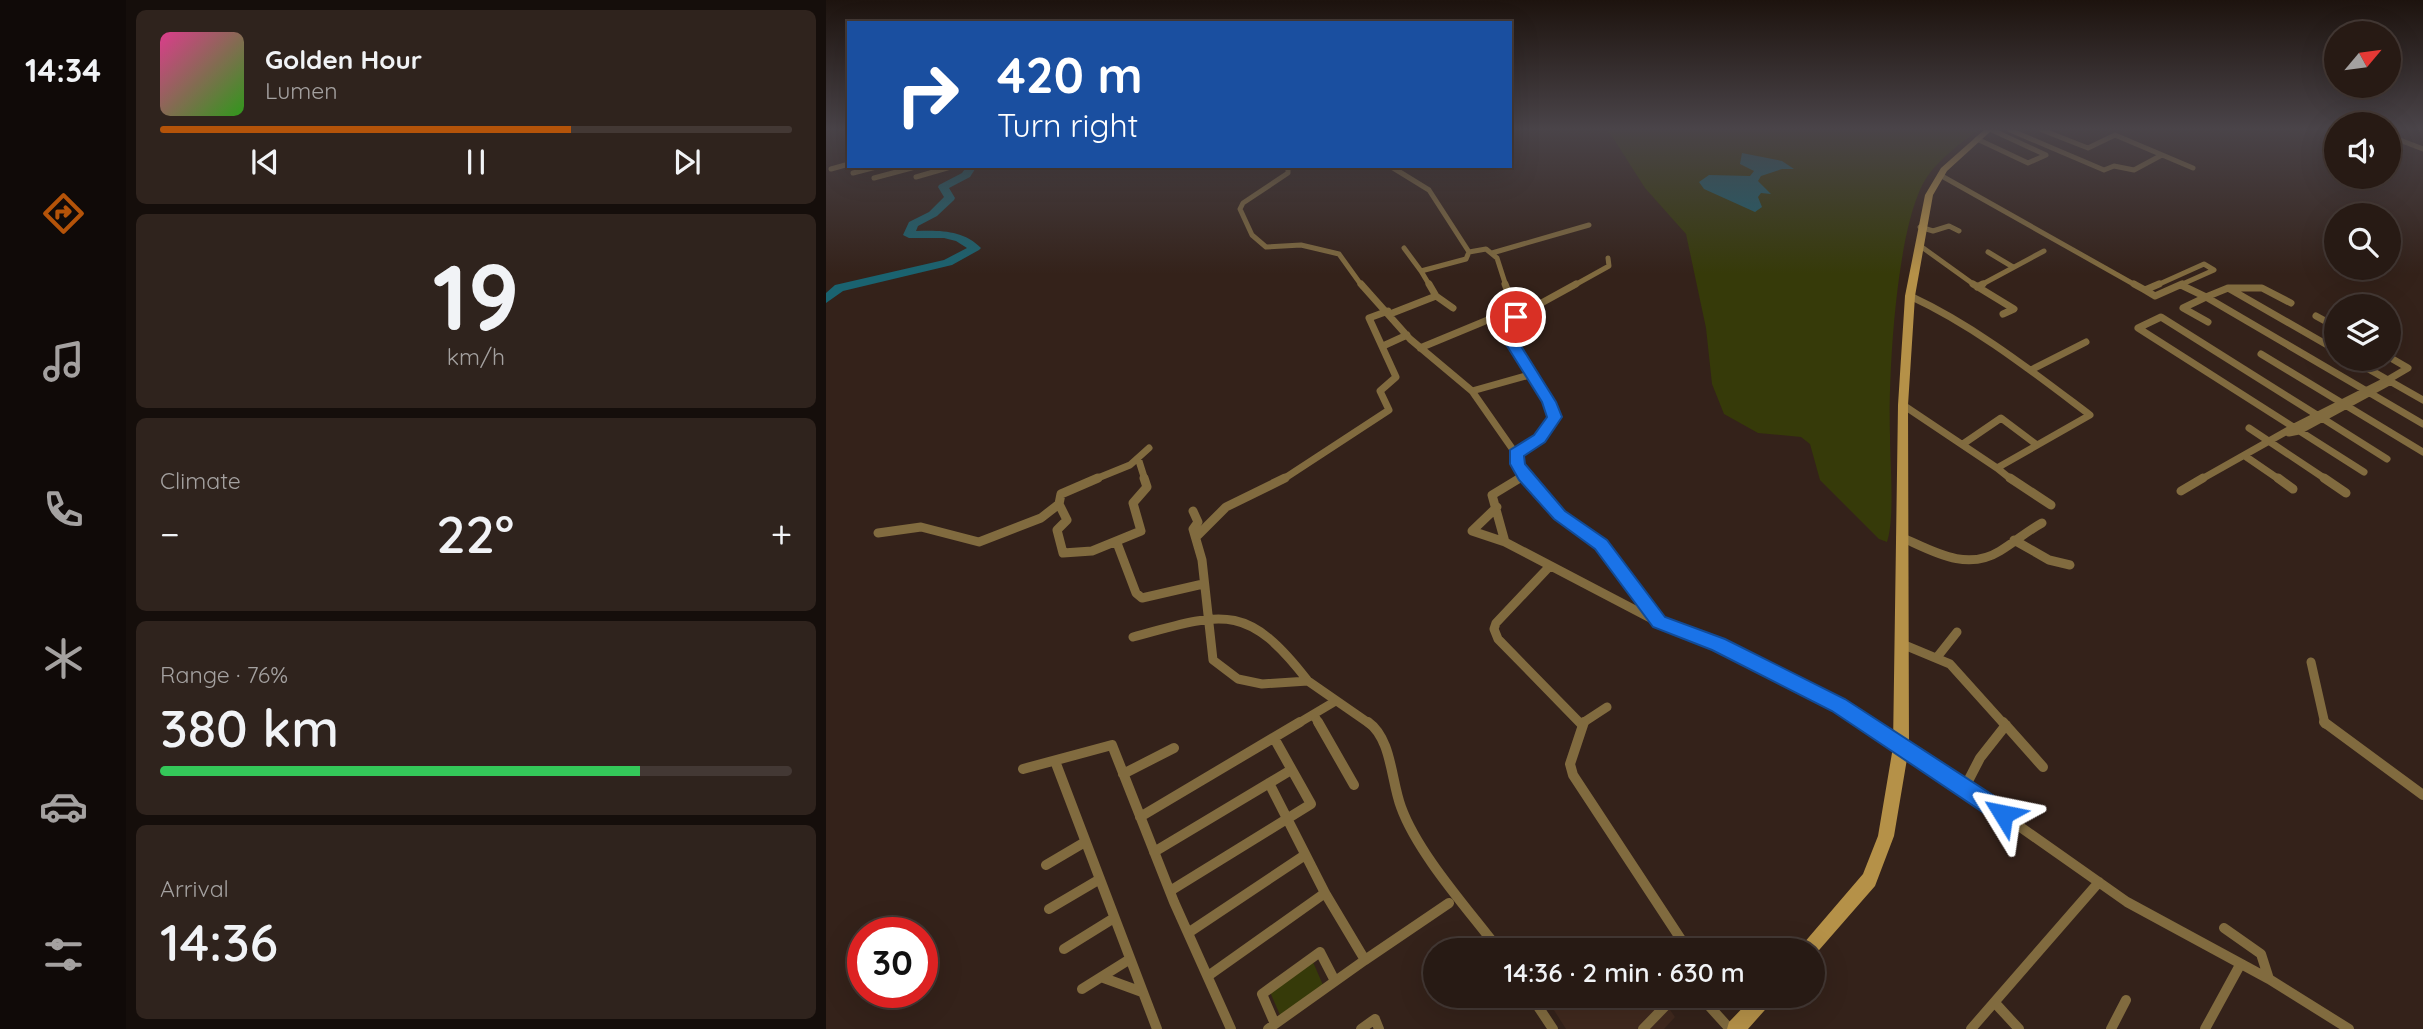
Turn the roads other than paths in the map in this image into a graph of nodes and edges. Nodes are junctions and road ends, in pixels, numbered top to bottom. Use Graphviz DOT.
graph roads {
  1 [pos="1280,178"];
  2 [pos="1410,178"];
  3 [pos="1938,178"];
  4 [pos="1945,178"];
  5 [pos="1589,225"];
  6 [pos="1920,228"];
  7 [pos="1959,231"];
  8 [pos="1919,246"];
  9 [pos="1404,248"];
  10 [pos="2044,251"];
  11 [pos="1469,252"];
  12 [pos="1988,252"];
  13 [pos="1492,253"];
  14 [pos="1608,258"];
  15 [pos="2013,267"];
  16 [pos="1421,271"];
  17 [pos="2181,285"];
  18 [pos="1978,287"];
  19 [pos="2228,288"];
  20 [pos="2145,290"];
  21 [pos="1436,296"];
  22 [pos="1910,296"];
  23 [pos="2206,298"];
  24 [pos="2291,303"];
  25 [pos="1453,308"];
  26 [pos="1515,311"];
  27 [pos="1389,313"];
  28 [pos="2003,314"];
  29 [pos="2316,316"];
  30 [pos="2324,320"];
  31 [pos="2208,322"];
  32 [pos="1407,335"];
  33 [pos="2086,342"];
  34 [pos="2324,343"];
  35 [pos="1383,346"];
  36 [pos="1420,348"];
  37 [pos="2261,354"];
  38 [pos="2401,364"];
  39 [pos="2031,370"];
  40 [pos="2374,371"];
  41 [pos="1533,374"];
  42 [pos="2389,379"];
  43 [pos="1472,391"];
  44 [pos="2367,391"];
  45 [pos="2423,400"];
  46 [pos="2343,404"];
  47 [pos="1903,405"];
  48 [pos="2319,417"];
  49 [pos="2423,424"];
  50 [pos="2249,428"];
  51 [pos="2294,430"];
  52 [pos="2270,442"];
  53 [pos="1963,444"];
  54 [pos="2037,445"];
  55 [pos="1149,447"];
  56 [pos="2423,452"];
  57 [pos="1516,454"];
  58 [pos="2245,456"];
  59 [pos="2387,459"];
  60 [pos="1139,461"];
  61 [pos="1997,468"];
  62 [pos="2364,472"];
  63 [pos="1524,476"];
  64 [pos="2292,489"];
  65 [pos="2181,491"];
  66 [pos="2346,493"];
  67 [pos="1059,504"];
  68 [pos="2051,505"];
  69 [pos="1497,507"];
  70 [pos="1194,511"];
  71 [pos="2042,523"];
  72 [pos="878,533"];
  73 [pos="1196,537"];
  74 [pos="1901,537"];
  75 [pos="2014,540"];
  76 [pos="1505,542"];
  77 [pos="1117,543"];
  78 [pos="2070,565"];
  79 [pos="1549,567"];
  80 [pos="1203,584"];
  81 [pos="1206,620"];
  82 [pos="1659,622"];
  83 [pos="1957,632"];
  84 [pos="1133,637"];
  85 [pos="1902,644"];
  86 [pos="1938,656"];
  87 [pos="2311,662"];
  88 [pos="1308,681"];
  89 [pos="1334,702"];
  90 [pos="1607,707"];
  91 [pos="1314,715"];
  92 [pos="1581,724"];
  93 [pos="2007,725"];
  94 [pos="1274,738"];
  95 [pos="1900,747"];
  96 [pos="1174,748"];
  97 [pos="1055,761"];
  98 [pos="2043,767"];
  99 [pos="1023,769"];
  100 [pos="1291,770"];
  101 [pos="1123,775"];
  102 [pos="1269,783"];
  103 [pos="1354,785"];
  104 [pos="1965,787"];
  105 [pos="2423,796"];
  106 [pos="1140,817"];
  107 [pos="1287,818"];
  108 [pos="1085,842"];
  109 [pos="1154,852"];
  110 [pos="1306,855"];
  111 [pos="1046,865"];
  112 [pos="1100,879"];
  113 [pos="2099,882"];
  114 [pos="1170,891"];
  115 [pos="1325,893"];
  116 [pos="1449,903"];
  117 [pos="1049,909"];
  118 [pos="1114,918"];
  119 [pos="2224,928"];
  120 [pos="1188,933"];
  121 [pos="1490,938"];
  122 [pos="1680,938"];
  123 [pos="1819,938"];
  124 [pos="1065,949"];
  125 [pos="1130,959"];
  126 [pos="1365,960"];
  127 [pos="2240,965"];
  128 [pos="1208,976"];
  129 [pos="1101,977"];
  130 [pos="2269,979"];
  131 [pos="1335,981"];
  132 [pos="1082,989"];
  133 [pos="1142,992"];
  134 [pos="2126,1000"];
  135 [pos="1996,1004"];
  136 [pos="1539,1008"];
  137 [pos="1663,1008"];
  138 [pos="1711,1008"];
  139 [pos="1755,1008"];
  140 [pos="1272,1027"];
  141 [pos="1157,1029"];
  142 [pos="1231,1029"];
  143 [pos="1362,1029"];
  144 [pos="1379,1029"];
  145 [pos="1553,1029"];
  146 [pos="1643,1029"];
  147 [pos="1730,1029"];
  148 [pos="1736,1029"];
  149 [pos="1971,1029"];
  150 [pos="2019,1029"];
  151 [pos="2111,1029"];
  152 [pos="2205,1029"];
  153 [pos="2349,1029"];
  1 -- 27 [label="street"];
  2 -- 11 [label="street"];
  3 -- 6 [label="street"];
  4 -- 20 [label="street"];
  5 -- 13 [label="street"];
  6 -- 7 [label="street"];
  6 -- 8 [label="street"];
  8 -- 18 [label="street"];
  8 -- 22 [label="street"];
  9 -- 16 [label="street"];
  10 -- 15 [label="street"];
  11 -- 13 [label="street"];
  11 -- 16 [label="street"];
  12 -- 15 [label="street"];
  13 -- 26 [label="street"];
  14 -- 26 [label="street"];
  15 -- 18 [label="street"];
  16 -- 21 [label="street"];
  17 -- 20 [label="street"];
  17 -- 20 [label="street"];
  17 -- 23 [label="street"];
  18 -- 28 [label="street"];
  19 -- 23 [label="street"];
  19 -- 24 [label="street"];
  19 -- 34 [label="street"];
  21 -- 25 [label="street"];
  21 -- 27 [label="street"];
  22 -- 39 [label="street"];
  22 -- 47 [label="street"];
  23 -- 31 [label="street"];
  23 -- 44 [label="street"];
  26 -- 36 [label="street"];
  26 -- 41 [label="street"];
  27 -- 32 [label="street"];
  27 -- 35 [label="street"];
  29 -- 30 [label="street"];
  32 -- 35 [label="street"];
  32 -- 36 [label="street"];
  33 -- 39 [label="street"];
  35 -- 73 [label="street"];
  36 -- 43 [label="street"];
  37 -- 46 [label="street"];
  38 -- 42 [label="street"];
  39 -- 54 [label="street"];
  40 -- 42 [label="street"];
  41 -- 43 [label="street"];
  41 -- 57 [label="street"];
  42 -- 44 [label="street"];
  42 -- 45 [label="street"];
  43 -- 57 [label="street"];
  44 -- 46 [label="street"];
  44 -- 49 [label="street"];
  46 -- 48 [label="street"];
  46 -- 56 [label="street"];
  47 -- 53 [label="street"];
  47 -- 74 [label="street"];
  48 -- 51 [label="street"];
  48 -- 51 [label="street"];
  48 -- 59 [label="street"];
  50 -- 52 [label="street"];
  51 -- 52 [label="street"];
  51 -- 62 [label="street"];
  52 -- 58 [label="street"];
  52 -- 66 [label="street"];
  53 -- 54 [label="street"];
  53 -- 61 [label="street"];
  54 -- 61 [label="street"];
  55 -- 60 [label="street"];
  57 -- 63 [label="street"];
  58 -- 64 [label="street"];
  58 -- 65 [label="street"];
  60 -- 67 [label="street"];
  60 -- 77 [label="street"];
  61 -- 68 [label="street"];
  63 -- 69 [label="street"];
  63 -- 82 [label="street"];
  67 -- 72 [label="street"];
  67 -- 77 [label="street"];
  69 -- 76 [label="street"];
  69 -- 76 [label="street"];
  70 -- 73 [label="street"];
  71 -- 75 [label="street"];
  73 -- 80 [label="street"];
  74 -- 75 [label="street"];
  74 -- 85 [label="street"];
  75 -- 78 [label="street"];
  76 -- 79 [label="street"];
  77 -- 80 [label="street"];
  79 -- 82 [label="street"];
  79 -- 92 [label="street"];
  80 -- 81 [label="street"];
  81 -- 84 [label="street"];
  81 -- 88 [label="street"];
  81 -- 88 [label="street"];
  82 -- 95 [label="street"];
  83 -- 86 [label="street"];
  85 -- 86 [label="street"];
  85 -- 95 [label="street"];
  86 -- 93 [label="street"];
  87 -- 105 [label="street"];
  88 -- 89 [label="street"];
  89 -- 91 [label="street"];
  89 -- 121 [label="street"];
  90 -- 92 [label="street"];
  91 -- 94 [label="street"];
  91 -- 103 [label="street"];
  92 -- 122 [label="street"];
  93 -- 98 [label="street"];
  93 -- 104 [label="street"];
  94 -- 100 [label="street"];
  94 -- 106 [label="street"];
  95 -- 104 [label="street"];
  95 -- 123 [label="street"];
  96 -- 101 [label="street"];
  97 -- 99 [label="street"];
  97 -- 101 [label="street"];
  97 -- 108 [label="street"];
  100 -- 102 [label="street"];
  100 -- 107 [label="street"];
  101 -- 106 [label="street"];
  102 -- 107 [label="street"];
  102 -- 109 [label="street"];
  104 -- 113 [label="street"];
  106 -- 109 [label="street"];
  107 -- 110 [label="street"];
  107 -- 114 [label="street"];
  108 -- 111 [label="street"];
  108 -- 112 [label="street"];
  109 -- 114 [label="street"];
  110 -- 115 [label="street"];
  110 -- 120 [label="street"];
  112 -- 117 [label="street"];
  112 -- 118 [label="street"];
  113 -- 127 [label="street"];
  113 -- 135 [label="street"];
  114 -- 120 [label="street"];
  115 -- 126 [label="street"];
  115 -- 128 [label="street"];
  116 -- 126 [label="street"];
  118 -- 124 [label="street"];
  118 -- 125 [label="street"];
  119 -- 130 [label="street"];
  120 -- 128 [label="street"];
  125 -- 129 [label="street"];
  125 -- 133 [label="street"];
  126 -- 131 [label="street"];
  127 -- 130 [label="street"];
  127 -- 152 [label="street"];
  128 -- 142 [label="street"];
  129 -- 132 [label="street"];
  129 -- 133 [label="street"];
  130 -- 153 [label="street"];
  131 -- 140 [label="street"];
  131 -- 140 [label="street"];
  133 -- 141 [label="street"];
  134 -- 151 [label="street"];
  135 -- 149 [label="street"];
  135 -- 150 [label="street"];
  136 -- 145 [label="street"];
  137 -- 146 [label="street"];
  138 -- 147 [label="street"];
  139 -- 148 [label="street"];
  143 -- 144 [label="street"];
}
